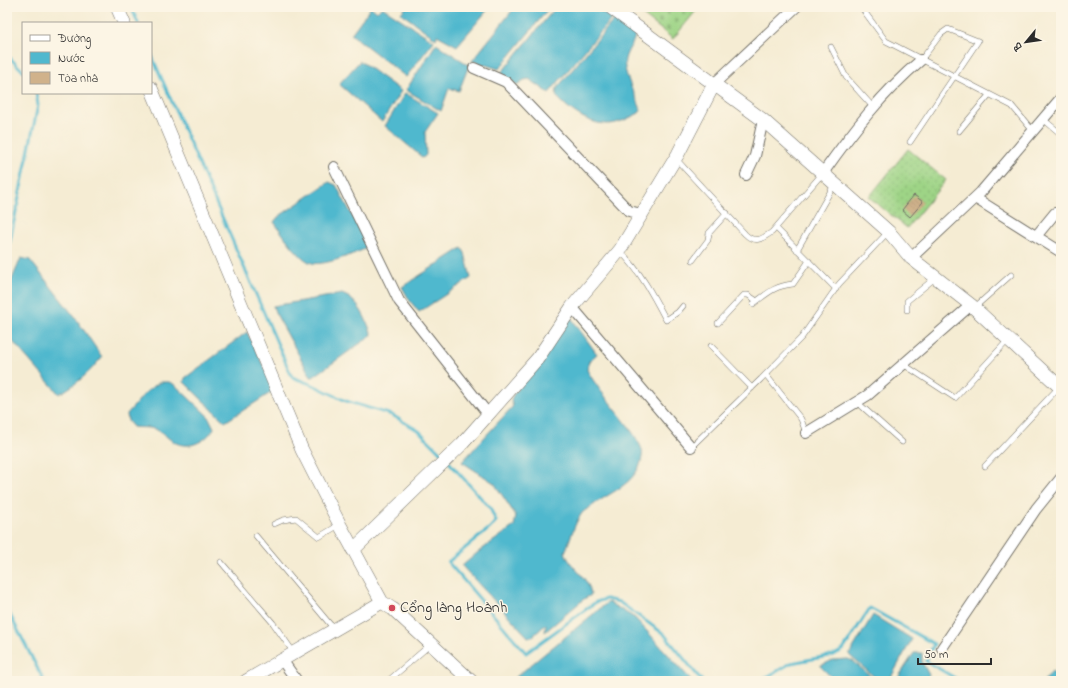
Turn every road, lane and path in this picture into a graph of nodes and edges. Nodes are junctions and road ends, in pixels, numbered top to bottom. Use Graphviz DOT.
graph roads {
  1 [pos="117,7"];
  2 [pos="610,7"];
  3 [pos="861,7"];
  4 [pos="791,9"];
  5 [pos="124,22"];
  6 [pos="831,47"];
  7 [pos="921,60"];
  8 [pos="474,68"];
  9 [pos="955,78"];
  10 [pos="714,84"];
  11 [pos="152,90"];
  12 [pos="989,95"];
  13 [pos="1061,98"];
  14 [pos="873,107"];
  15 [pos="1043,119"];
  16 [pos="763,120"];
  17 [pos="959,131"];
  18 [pos="1033,131"];
  19 [pos="1061,134"];
  20 [pos="910,142"];
  21 [pos="675,159"];
  22 [pos="334,167"];
  23 [pos="823,173"];
  24 [pos="746,175"];
  25 [pos="835,184"];
  26 [pos="975,198"];
  27 [pos="727,213"];
  28 [pos="1055,213"];
  29 [pos="642,214"];
  30 [pos="776,228"];
  31 [pos="889,232"];
  32 [pos="1037,235"];
  33 [pos="620,250"];
  34 [pos="798,250"];
  35 [pos="1061,252"];
  36 [pos="911,258"];
  37 [pos="693,260"];
  38 [pos="809,261"];
  39 [pos="1011,275"];
  40 [pos="936,277"];
  41 [pos="836,288"];
  42 [pos="683,306"];
  43 [pos="973,306"];
  44 [pos="572,307"];
  45 [pos="907,310"];
  46 [pos="718,323"];
  47 [pos="1009,338"];
  48 [pos="711,346"];
  49 [pos="903,364"];
  50 [pos="766,375"];
  51 [pos="1060,387"];
  52 [pos="752,388"];
  53 [pos="857,402"];
  54 [pos="488,414"];
  55 [pos="806,434"];
  56 [pos="902,442"];
  57 [pos="690,447"];
  58 [pos="985,466"];
  59 [pos="1061,478"];
  60 [pos="274,524"];
  61 [pos="340,525"];
  62 [pos="256,536"];
  63 [pos="353,550"];
  64 [pos="221,562"];
  65 [pos="388,606"];
  66 [pos="334,630"];
  67 [pos="431,644"];
  68 [pos="942,648"];
  69 [pos="294,653"];
  70 [pos="282,660"];
  71 [pos="246,681"];
  72 [pos="297,681"];
  73 [pos="388,681"];
  74 [pos="471,681"];
  1 -- 5 [label="street"];
  2 -- 10 [label="street"];
  3 -- 7 [label="lane"];
  4 -- 10 [label="street"];
  6 -- 14 [label="lane"];
  7 -- 9 [label="lane"];
  7 -- 9 [label="lane"];
  7 -- 14 [label="street"];
  8 -- 29 [label="street"];
  9 -- 12 [label="lane"];
  9 -- 20 [label="lane"];
  10 -- 16 [label="street"];
  10 -- 21 [label="street"];
  11 -- 61 [label="street"];
  12 -- 17 [label="lane"];
  12 -- 18 [label="lane"];
  13 -- 15 [label="street"];
  14 -- 23 [label="street"];
  15 -- 18 [label="street"];
  15 -- 19 [label="lane"];
  16 -- 23 [label="street"];
  16 -- 24 [label="street"];
  18 -- 26 [label="street"];
  21 -- 27 [label="lane"];
  21 -- 29 [label="street"];
  22 -- 54 [label="street"];
  23 -- 25 [label="street"];
  23 -- 30 [label="lane"];
  25 -- 31 [label="street"];
  25 -- 34 [label="lane"];
  26 -- 32 [label="street"];
  26 -- 36 [label="street"];
  27 -- 30 [label="lane"];
  27 -- 37 [label="lane"];
  28 -- 32 [label="street"];
  29 -- 33 [label="street"];
  30 -- 34 [label="lane"];
  31 -- 36 [label="street"];
  31 -- 41 [label="lane"];
  32 -- 35 [label="street"];
  33 -- 42 [label="lane"];
  33 -- 44 [label="street"];
  34 -- 38 [label="lane"];
  36 -- 40 [label="street"];
  38 -- 41 [label="lane"];
  38 -- 46 [label="lane"];
  39 -- 43 [label="lane"];
  40 -- 43 [label="street"];
  40 -- 45 [label="lane"];
  41 -- 50 [label="lane"];
  43 -- 47 [label="street"];
  43 -- 49 [label="street"];
  44 -- 54 [label="street"];
  44 -- 57 [label="street"];
  47 -- 49 [label="lane"];
  47 -- 51 [label="street"];
  48 -- 52 [label="lane"];
  49 -- 53 [label="street"];
  50 -- 52 [label="lane"];
  50 -- 55 [label="lane"];
  51 -- 58 [label="lane"];
  52 -- 57 [label="lane"];
  53 -- 55 [label="street"];
  53 -- 56 [label="lane"];
  54 -- 63 [label="street"];
  59 -- 68 [label="street"];
  60 -- 61 [label="lane"];
  61 -- 63 [label="street"];
  62 -- 66 [label="lane"];
  63 -- 65 [label="street"];
  64 -- 69 [label="lane"];
  65 -- 66 [label="street"];
  65 -- 67 [label="street"];
  66 -- 69 [label="street"];
  67 -- 73 [label="lane"];
  67 -- 74 [label="street"];
  69 -- 70 [label="street"];
  70 -- 71 [label="street"];
  70 -- 72 [label="street"];
}
